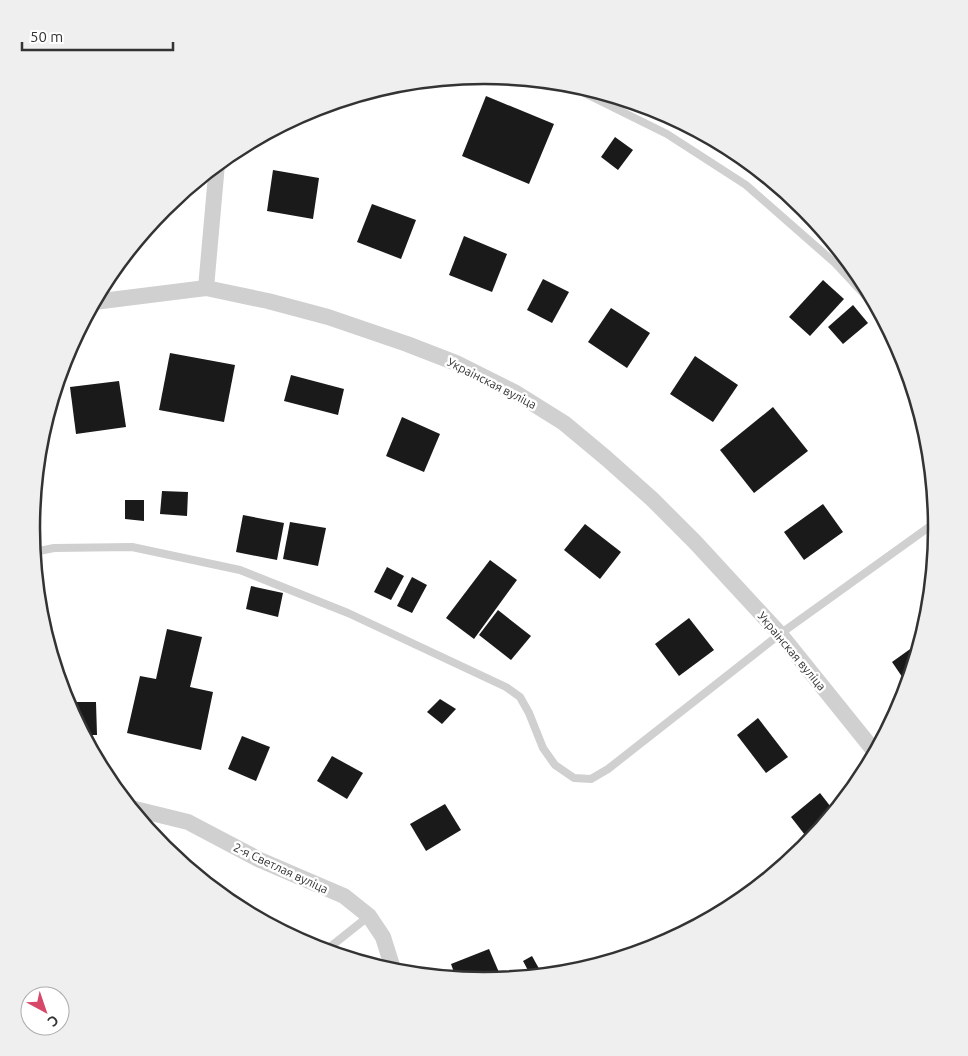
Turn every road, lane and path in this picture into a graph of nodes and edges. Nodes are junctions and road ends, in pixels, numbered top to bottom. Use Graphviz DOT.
graph roads {
  1 [pos="594,98"];
  2 [pos="216,174"];
  3 [pos="856,285"];
  4 [pos="206,288"];
  5 [pos="102,301"];
  6 [pos="928,528"];
  7 [pos="41,551"];
  8 [pos="780,634"];
  9 [pos="871,747"];
  10 [pos="142,811"];
  11 [pos="369,916"];
  12 [pos="333,945"];
  13 [pos="391,962"];
  1 -- 3 [label="lane"];
  2 -- 4 [label="street"];
  4 -- 5 [label="street, Украінская вуліца"];
  4 -- 8 [label="street, Украінская вуліца"];
  6 -- 8 [label="lane"];
  7 -- 8 [label="lane"];
  8 -- 9 [label="street, Украінская вуліца"];
  10 -- 11 [label="street, 2-я Светлая вуліца"];
  11 -- 12 [label="lane"];
  11 -- 13 [label="street, 2-я Светлая вуліца"];
}
